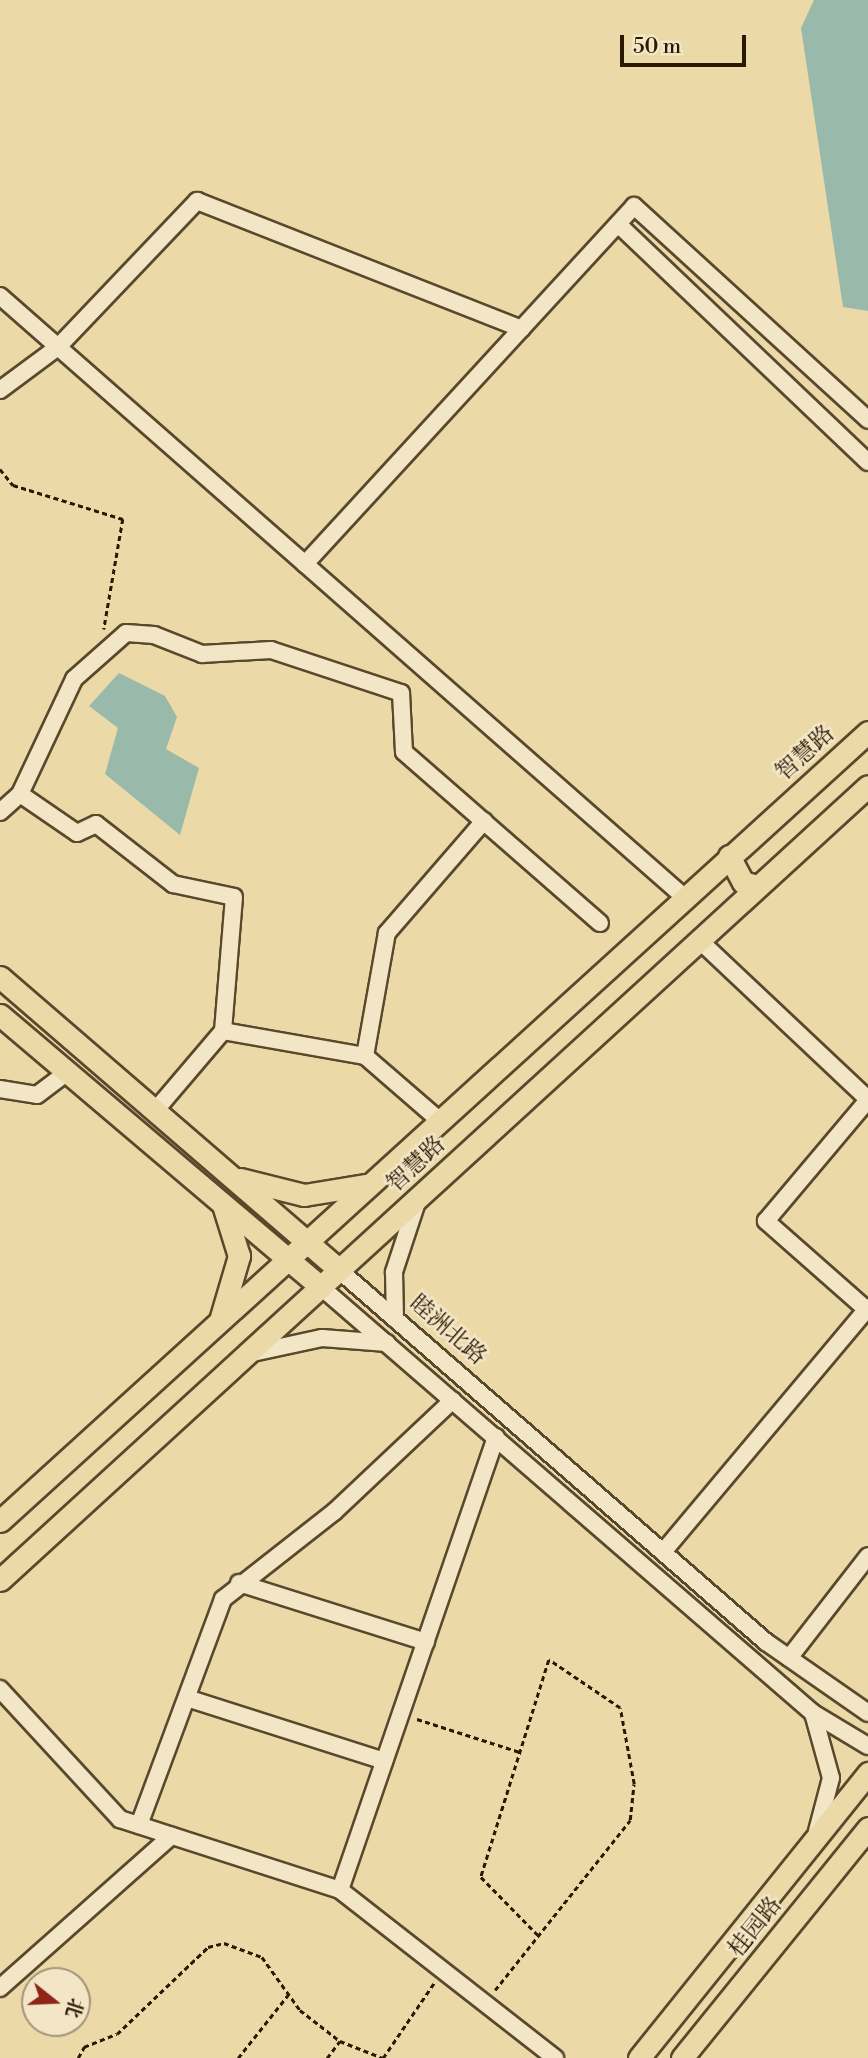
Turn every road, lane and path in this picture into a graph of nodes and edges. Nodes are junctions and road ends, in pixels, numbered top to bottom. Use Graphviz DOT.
graph roads {
  1 [pos="618,225"];
  2 [pos="0,296"];
  3 [pos="522,328"];
  4 [pos="58,347"];
  5 [pos="0,390"];
  6 [pos="868,419"];
  7 [pos="868,463"];
  8 [pos="0,469"];
  9 [pos="305,564"];
  10 [pos="100,649"];
  11 [pos="868,732"];
  12 [pos="868,786"];
  13 [pos="20,794"];
  14 [pos="0,812"];
  15 [pos="484,821"];
  16 [pos="729,856"];
  17 [pos="757,886"];
  18 [pos="684,897"];
  19 [pos="600,923"];
  20 [pos="699,940"];
  21 [pos="0,977"];
  22 [pos="0,1015"];
  23 [pos="223,1031"];
  24 [pos="365,1056"];
  25 [pos="66,1073"];
  26 [pos="0,1089"];
  27 [pos="868,1100"];
  28 [pos="155,1111"];
  29 [pos="439,1120"];
  30 [pos="230,1176"];
  31 [pos="368,1185"];
  32 [pos="418,1198"];
  33 [pos="221,1199"];
  34 [pos="298,1248"];
  35 [pos="339,1270"];
  36 [pos="321,1287"];
  37 [pos="867,1309"];
  38 [pos="395,1319"];
  39 [pos="220,1320"];
  40 [pos="387,1343"];
  41 [pos="248,1354"];
  42 [pos="453,1400"];
  43 [pos="496,1437"];
  44 [pos="0,1521"];
  45 [pos="663,1552"];
  46 [pos="868,1556"];
  47 [pos="0,1580"];
  48 [pos="239,1583"];
  49 [pos="426,1642"];
  50 [pos="789,1658"];
  51 [pos="0,1689"];
  52 [pos="187,1698"];
  53 [pos="813,1713"];
  54 [pos="868,1713"];
  55 [pos="401,1714"];
  56 [pos="868,1746"];
  57 [pos="520,1752"];
  58 [pos="384,1761"];
  59 [pos="868,1773"];
  60 [pos="139,1825"];
  61 [pos="868,1828"];
  62 [pos="171,1836"];
  63 [pos="815,1838"];
  64 [pos="868,1843"];
  65 [pos="847,1855"];
  66 [pos="340,1891"];
  67 [pos="538,1935"];
  68 [pos="442,1970"];
  69 [pos="0,1988"];
  70 [pos="289,1994"];
  71 [pos="484,2003"];
  72 [pos="340,2041"];
  73 [pos="78,2058"];
  74 [pos="238,2058"];
  75 [pos="327,2058"];
  76 [pos="383,2058"];
  77 [pos="555,2058"];
  78 [pos="639,2058"];
  79 [pos="682,2058"];
  1 -- 3 [label="street"];
  1 -- 6 [label="street"];
  1 -- 7 [label="street"];
  2 -- 4 [label="street"];
  3 -- 4 [label="street"];
  3 -- 9 [label="street"];
  4 -- 5 [label="street"];
  4 -- 9 [label="street"];
  8 -- 10 [label="path"];
  9 -- 18 [label="street"];
  10 -- 13 [label="street"];
  10 -- 15 [label="street"];
  11 -- 16 [label="main road, 智慧路"];
  12 -- 17 [label="main road, 智慧路"];
  13 -- 14 [label="street"];
  13 -- 23 [label="street"];
  15 -- 19 [label="street"];
  15 -- 24 [label="street"];
  16 -- 17 [label="main road"];
  16 -- 18 [label="main road, 智慧路"];
  17 -- 20 [label="main road, 智慧路"];
  18 -- 29 [label="main road, 智慧路"];
  20 -- 27 [label="street"];
  20 -- 32 [label="main road, 智慧路"];
  21 -- 28 [label="main road, 睦洲北路"];
  22 -- 25 [label="main road, 睦洲北路"];
  23 -- 24 [label="street"];
  23 -- 28 [label="street"];
  24 -- 29 [label="street"];
  25 -- 26 [label="street"];
  25 -- 33 [label="main road, 睦洲北路"];
  27 -- 37 [label="street"];
  28 -- 30 [label="main road, 睦洲北路"];
  29 -- 31 [label="main road, 智慧路"];
  30 -- 31 [label="main road"];
  30 -- 34 [label="main road, 睦洲北路"];
  31 -- 34 [label="main road, 智慧路"];
  32 -- 35 [label="main road, 智慧路"];
  32 -- 38 [label="street"];
  33 -- 34 [label="main road, 睦洲北路"];
  33 -- 39 [label="main road"];
  34 -- 35 [label="main road, 睦洲北路"];
  34 -- 36 [label="main road, 睦洲北路"];
  34 -- 39 [label="main road, 智慧路"];
  35 -- 36 [label="main road, 智慧路"];
  35 -- 38 [label="street, 睦洲北路"];
  36 -- 40 [label="street, 睦洲北路"];
  36 -- 41 [label="main road, 智慧路"];
  37 -- 45 [label="street"];
  38 -- 45 [label="street, 睦洲北路"];
  39 -- 44 [label="main road, 智慧路"];
  40 -- 41 [label="street"];
  40 -- 42 [label="street, 睦洲北路"];
  41 -- 47 [label="main road, 智慧路"];
  42 -- 43 [label="street, 睦洲北路"];
  42 -- 48 [label="street"];
  43 -- 49 [label="street"];
  43 -- 53 [label="street, 睦洲北路"];
  45 -- 50 [label="street, 睦洲北路"];
  46 -- 50 [label="street"];
  48 -- 49 [label="street"];
  48 -- 52 [label="street"];
  49 -- 55 [label="street"];
  50 -- 54 [label="street, 睦洲北路"];
  51 -- 60 [label="street"];
  52 -- 58 [label="street"];
  52 -- 60 [label="street"];
  53 -- 56 [label="street, 睦洲北路"];
  53 -- 63 [label="street"];
  55 -- 57 [label="path"];
  55 -- 58 [label="street"];
  57 -- 67 [label="path"];
  57 -- 67 [label="path"];
  58 -- 66 [label="street"];
  59 -- 63 [label="main road"];
  60 -- 62 [label="street"];
  61 -- 65 [label="main road, 桂园路"];
  62 -- 66 [label="street"];
  62 -- 69 [label="street"];
  63 -- 78 [label="main road"];
  64 -- 65 [label="street"];
  65 -- 79 [label="main road, 桂园路"];
  66 -- 68 [label="street"];
  67 -- 71 [label="path"];
  68 -- 71 [label="street"];
  68 -- 76 [label="path"];
  70 -- 72 [label="path"];
  70 -- 73 [label="path"];
  70 -- 74 [label="path"];
  71 -- 77 [label="street"];
  72 -- 75 [label="path"];
  72 -- 76 [label="path"];
}
